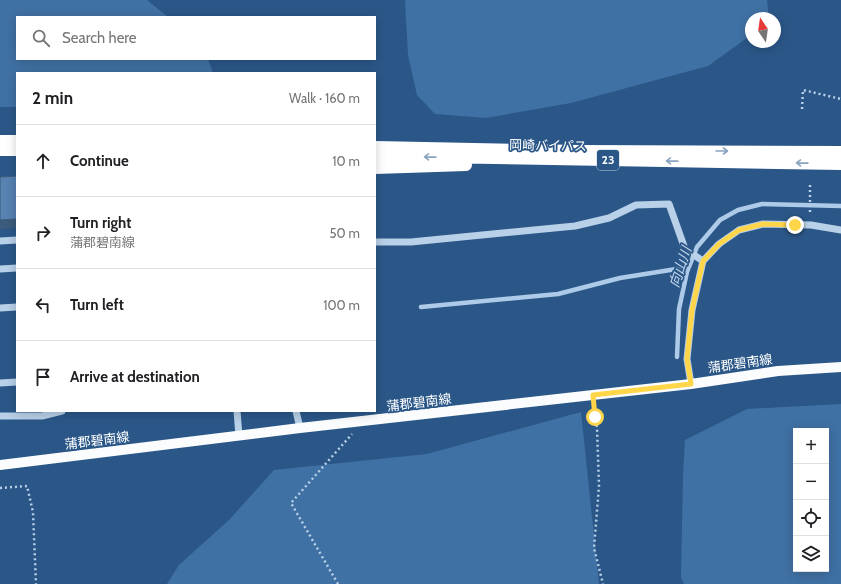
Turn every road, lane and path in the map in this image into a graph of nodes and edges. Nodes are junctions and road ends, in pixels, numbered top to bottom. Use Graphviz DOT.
graph roads {
  1 [pos="841,99"];
  2 [pos="802,109"];
  3 [pos="0,141"];
  4 [pos="16,141"];
  5 [pos="376,147"];
  6 [pos="0,150"];
  7 [pos="16,150"];
  8 [pos="841,152"];
  9 [pos="376,156"];
  10 [pos="0,157"];
  11 [pos="16,157"];
  12 [pos="533,159"];
  13 [pos="841,164"];
  14 [pos="376,168"];
  15 [pos="810,185"];
  16 [pos="810,225"];
  17 [pos="841,230"];
  18 [pos="16,240"];
  19 [pos="0,241"];
  20 [pos="376,242"];
  21 [pos="702,260"];
  22 [pos="16,268"];
  23 [pos="0,270"];
  24 [pos="16,307"];
  25 [pos="0,308"];
  26 [pos="841,367"];
  27 [pos="16,382"];
  28 [pos="0,383"];
  29 [pos="691,384"];
  30 [pos="593,395"];
  31 [pos="58,412"];
  32 [pos="237,412"];
  33 [pos="296,412"];
  34 [pos="0,416"];
  35 [pos="363,421"];
  36 [pos="300,428"];
  37 [pos="239,436"];
  38 [pos="0,465"];
  39 [pos="0,488"];
  40 [pos="36,584"];
  41 [pos="338,584"];
  42 [pos="603,584"];
  1 -- 2 [label="path"];
  3 -- 4 [label="highway"];
  5 -- 8 [label="highway, 岡崎バイパス / 23, one-way"];
  6 -- 7 [label="highway"];
  12 -- 9 [label="highway, 岡崎バイパス / 23, one-way"];
  10 -- 11 [label="highway"];
  13 -- 12 [label="highway, 岡崎バイパス / 23, one-way"];
  12 -- 14 [label="highway"];
  15 -- 16 [label="path"];
  16 -- 17 [label="street"];
  16 -- 21 [label="street"];
  18 -- 19 [label="street"];
  20 -- 21 [label="street"];
  21 -- 29 [label="street"];
  22 -- 23 [label="street"];
  24 -- 25 [label="street"];
  26 -- 29 [label="main road, 蒲郡碧南線"];
  27 -- 28 [label="street"];
  29 -- 30 [label="main road, 蒲郡碧南線"];
  30 -- 35 [label="main road, 蒲郡碧南線"];
  30 -- 42 [label="path"];
  31 -- 34 [label="street"];
  32 -- 37 [label="street"];
  33 -- 36 [label="street"];
  35 -- 36 [label="main road, 蒲郡碧南線"];
  35 -- 41 [label="path"];
  36 -- 37 [label="main road, 蒲郡碧南線"];
  37 -- 38 [label="main road, 蒲郡碧南線"];
  39 -- 40 [label="path"];
}
